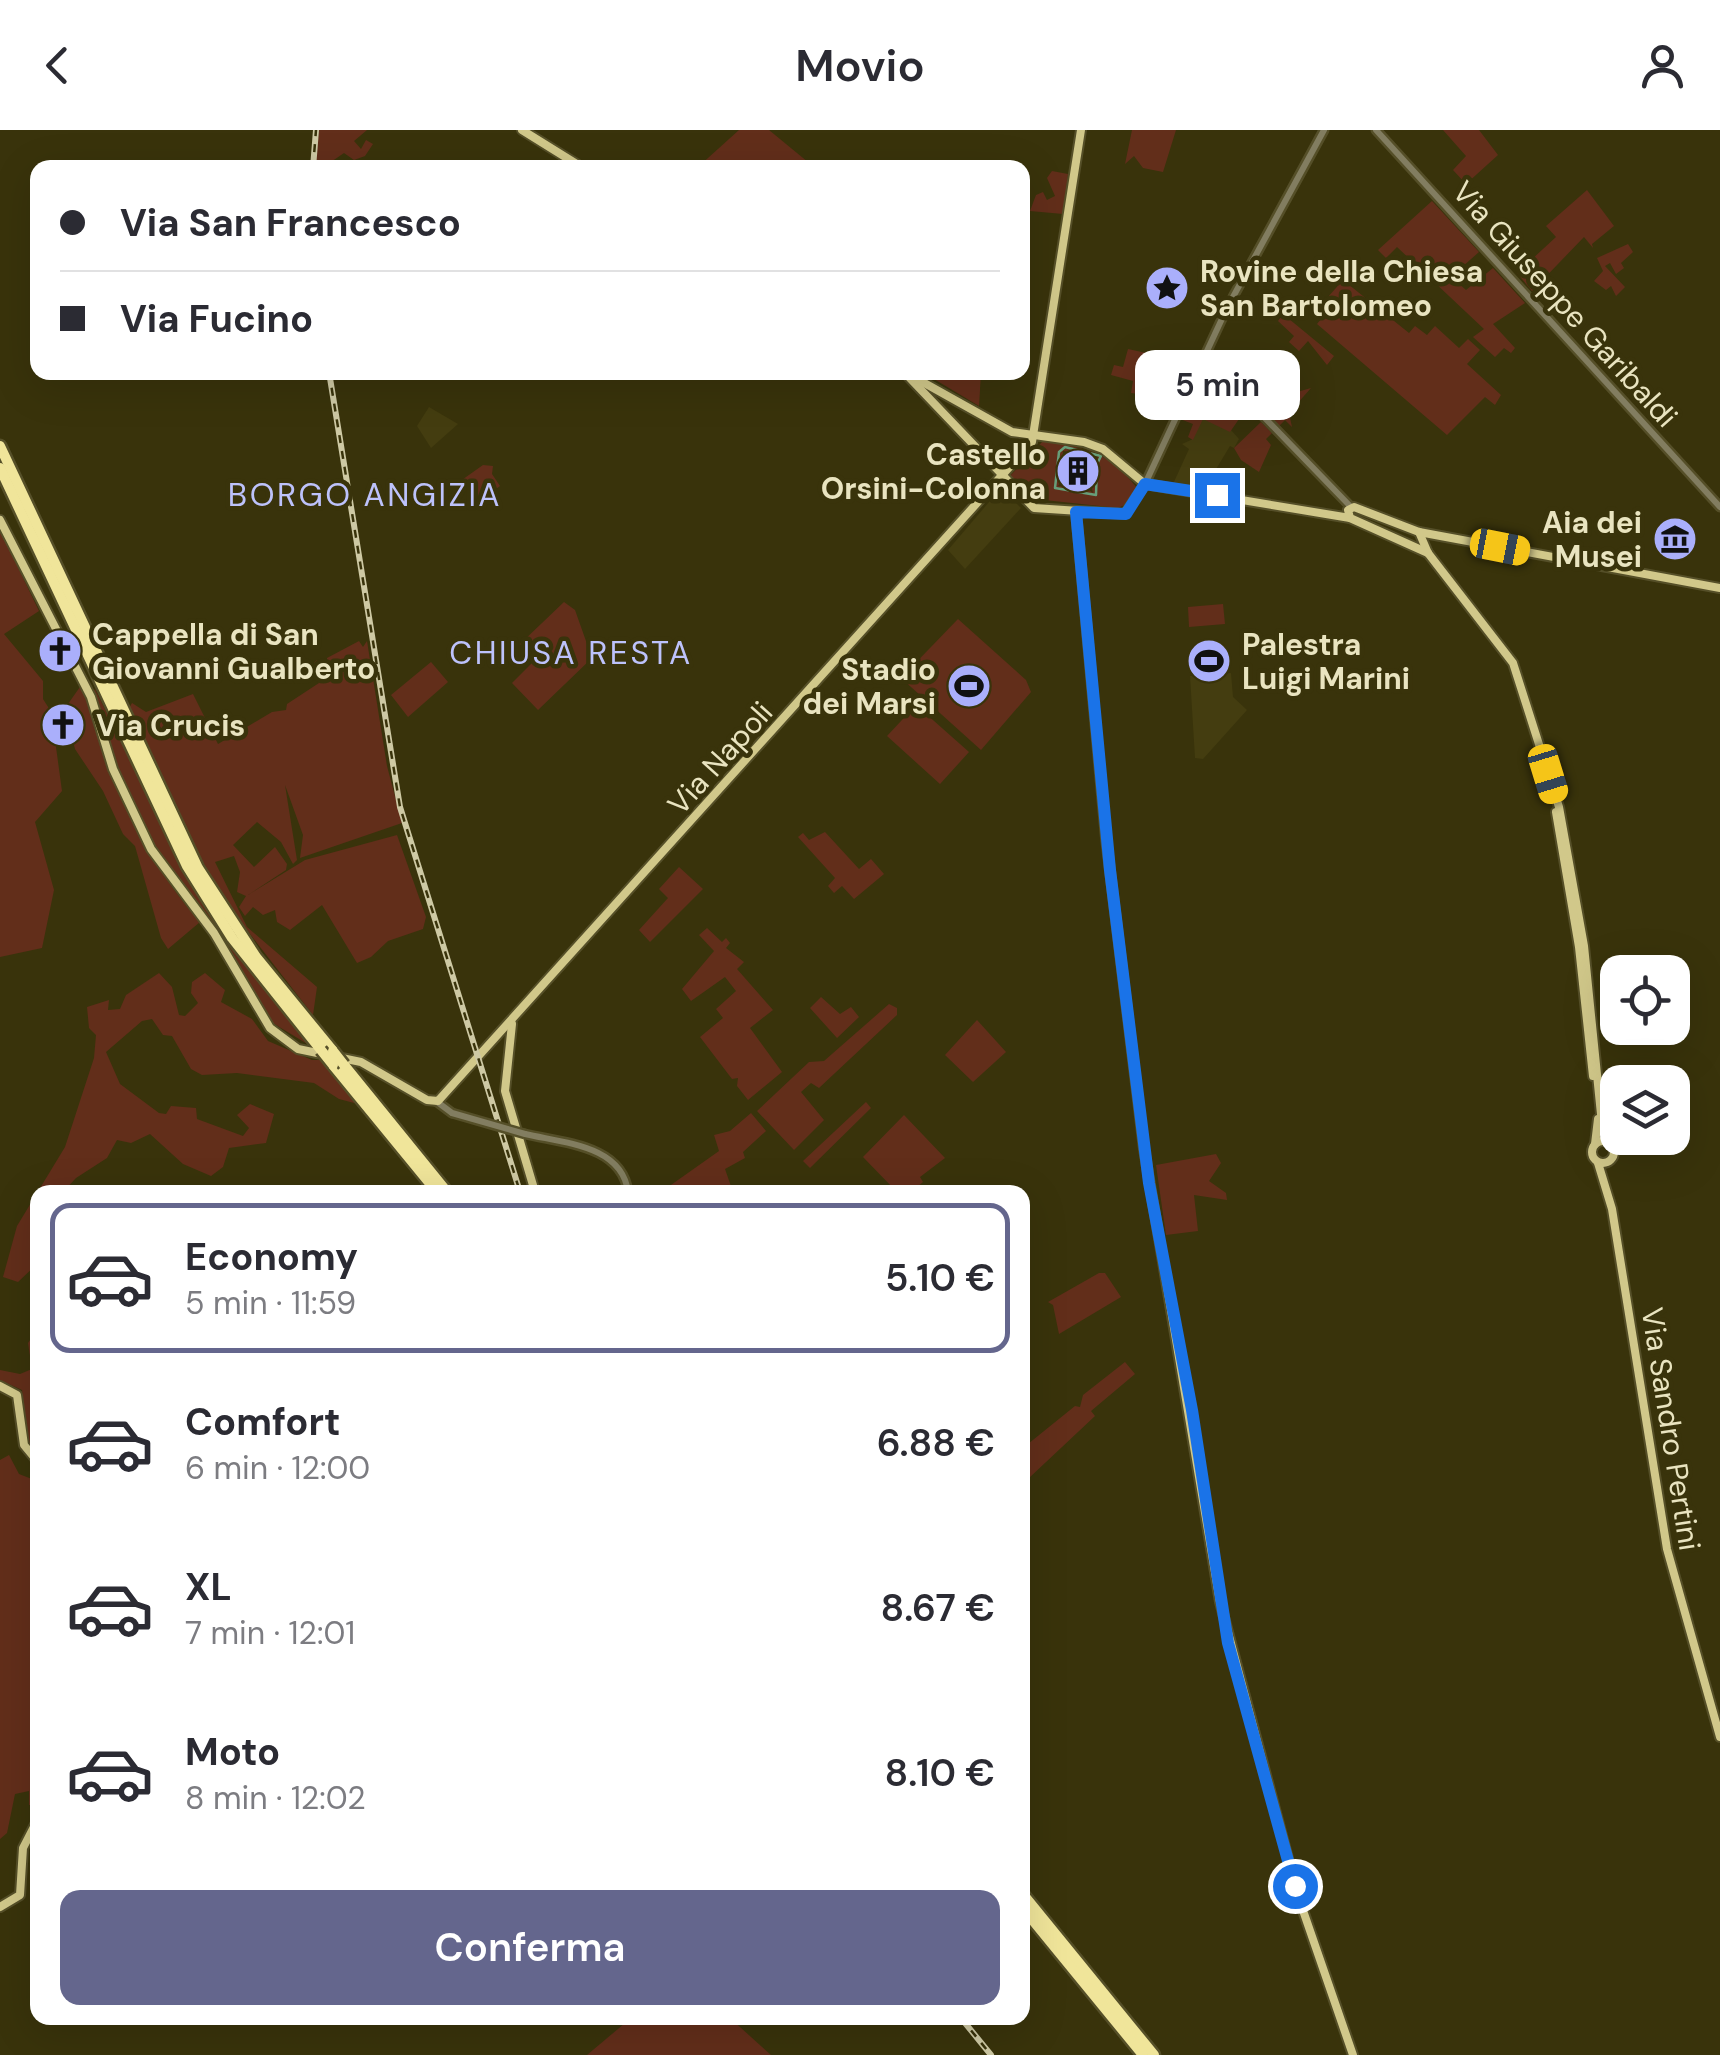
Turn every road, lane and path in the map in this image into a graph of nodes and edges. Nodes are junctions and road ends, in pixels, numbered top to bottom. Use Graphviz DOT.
graph roads {
  1 [pos="522,130"];
  2 [pos="1082,130"];
  3 [pos="1324,130"];
  4 [pos="1376,130"];
  5 [pos="570,160"];
  6 [pos="1204,354"];
  7 [pos="912,380"];
  8 [pos="919,380"];
  9 [pos="1012,432"];
  10 [pos="1035,435"];
  11 [pos="0,446"];
  12 [pos="1026,449"];
  13 [pos="0,468"];
  14 [pos="1002,478"];
  15 [pos="1145,484"];
  16 [pos="1350,508"];
  17 [pos="1720,508"];
  18 [pos="1076,512"];
  19 [pos="1350,518"];
  20 [pos="0,520"];
  21 [pos="1420,535"];
  22 [pos="1411,544"];
  23 [pos="1428,553"];
  24 [pos="1720,588"];
  25 [pos="1555,798"];
  26 [pos="512,1024"];
  27 [pos="327,1051"];
  28 [pos="356,1087"];
  29 [pos="436,1102"];
  30 [pos="1600,1103"];
  31 [pos="1595,1144"];
  32 [pos="1600,1144"];
  33 [pos="1612,1155"];
  34 [pos="1610,1161"];
  35 [pos="1598,1163"];
  36 [pos="1607,1183"];
  37 [pos="432,1185"];
  38 [pos="441,1185"];
  39 [pos="533,1185"];
  40 [pos="627,1185"];
  41 [pos="0,1386"];
  42 [pos="30,1452"];
  43 [pos="1720,1737"];
  44 [pos="30,1831"];
  45 [pos="1030,1903"];
  46 [pos="0,1907"];
  47 [pos="1030,1917"];
  48 [pos="1143,2055"];
  49 [pos="1154,2055"];
  50 [pos="1353,2055"];
  1 -- 5 [label="main road"];
  2 -- 10 [label="main road"];
  3 -- 6 [label="street"];
  4 -- 17 [label="street, Via Giuseppe Garibaldi"];
  6 -- 15 [label="street"];
  6 -- 16 [label="street"];
  7 -- 14 [label="main road"];
  8 -- 9 [label="main road"];
  9 -- 10 [label="main road"];
  9 -- 12 [label="main road"];
  10 -- 12 [label="main road, Via Napoli"];
  10 -- 15 [label="main road"];
  11 -- 27 [label="highway"];
  12 -- 14 [label="main road, Via Napoli"];
  13 -- 27 [label="highway"];
  14 -- 18 [label="main road"];
  14 -- 26 [label="main road, Via Napoli"];
  15 -- 18 [label="main road"];
  15 -- 19 [label="main road"];
  16 -- 19 [label="main road"];
  16 -- 21 [label="main road"];
  18 -- 50 [label="main road"];
  19 -- 22 [label="main road"];
  20 -- 29 [label="main road"];
  21 -- 22 [label="main road"];
  21 -- 23 [label="main road"];
  21 -- 24 [label="main road"];
  22 -- 23 [label="main road"];
  23 -- 25 [label="main road, Via Sandro Pertini"];
  25 -- 30 [label="main road, Via Sandro Pertini"];
  25 -- 31 [label="main road, Via Sandro Pertini"];
  26 -- 29 [label="main road, Via Napoli"];
  26 -- 39 [label="main road"];
  27 -- 28 [label="highway, bridge"];
  28 -- 37 [label="highway"];
  28 -- 38 [label="highway"];
  29 -- 40 [label="street, bridge"];
  31 -- 32 [label="main road"];
  31 -- 35 [label="main road, Via Sandro Pertini"];
  33 -- 34 [label="main road, Via Sandro Pertini"];
  34 -- 35 [label="main road"];
  34 -- 36 [label="main road, Via Sandro Pertini"];
  35 -- 36 [label="main road, Via Sandro Pertini"];
  36 -- 43 [label="main road, Via Sandro Pertini"];
  41 -- 42 [label="main road"];
  44 -- 46 [label="main road"];
  45 -- 49 [label="highway"];
  47 -- 48 [label="highway"];
}
